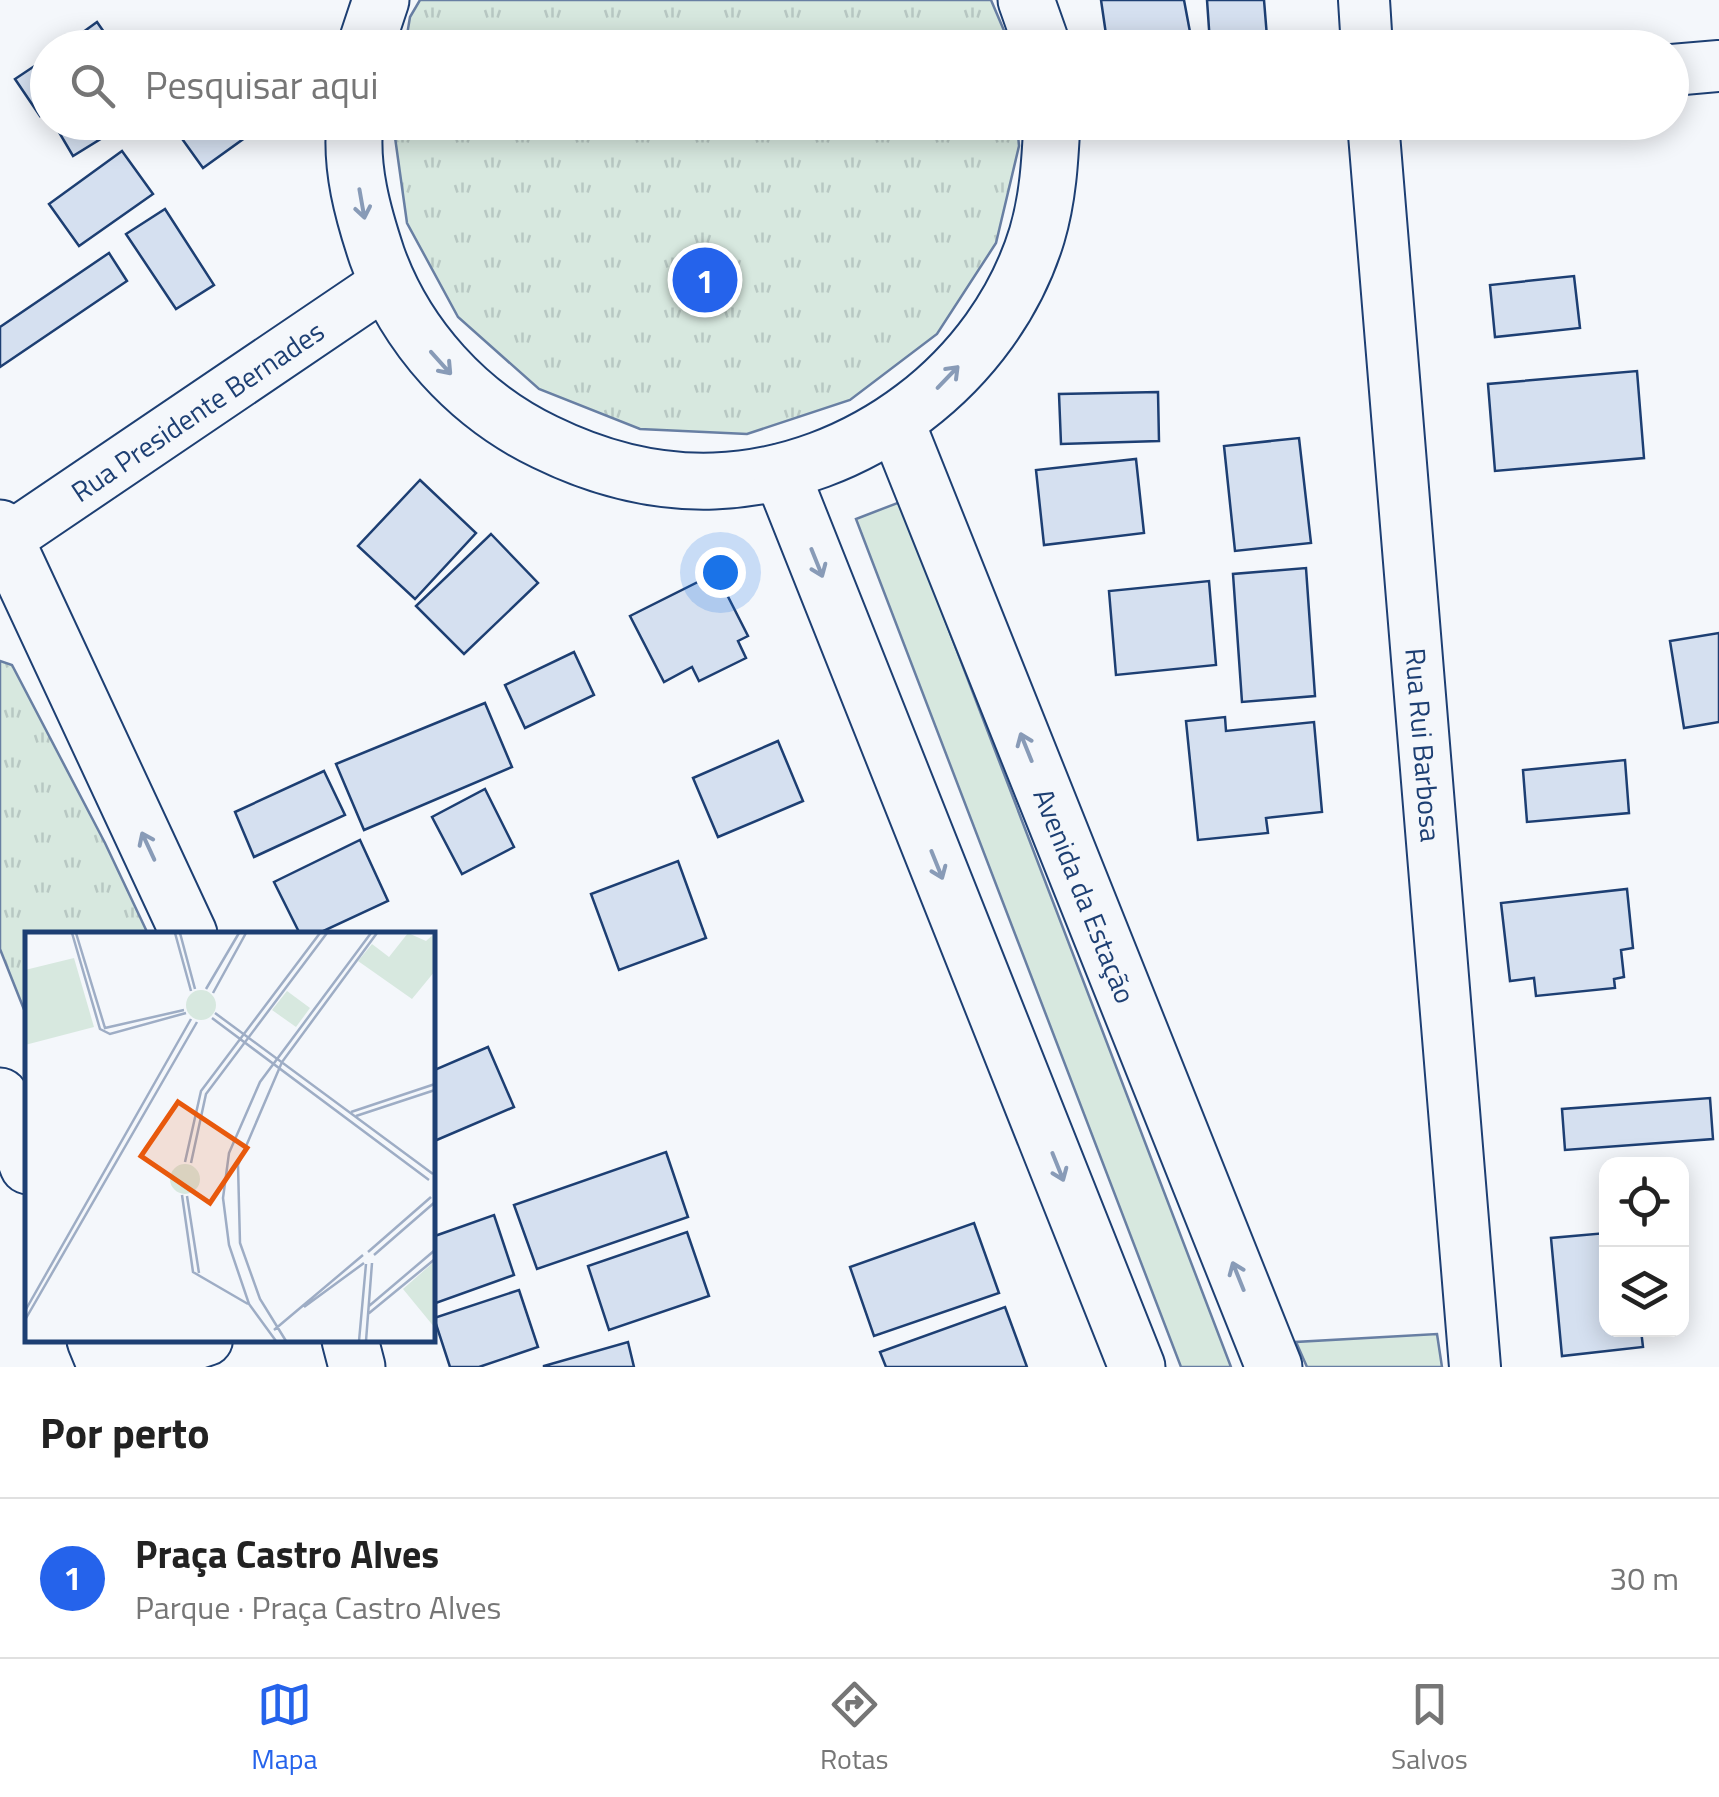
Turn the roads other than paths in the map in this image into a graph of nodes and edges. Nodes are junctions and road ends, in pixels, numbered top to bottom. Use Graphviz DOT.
graph roads {
  1 [pos="381,0"];
  2 [pos="1026,0"];
  3 [pos="1364,0"];
  4 [pos="371,30"];
  5 [pos="1037,30"];
  6 [pos="1366,30"];
  7 [pos="1719,66"];
  8 [pos="1689,69"];
  9 [pos="356,140"];
  10 [pos="1051,140"];
  11 [pos="1374,140"];
  12 [pos="387,282"];
  13 [pos="896,422"];
  14 [pos="781,472"];
  15 [pos="2,537"];
  16 [pos="188,932"];
  17 [pos="0,1096"];
  18 [pos="25,1158"];
  19 [pos="96,1342"];
  20 [pos="201,1342"];
  21 [pos="351,1342"];
  22 [pos="106,1367"];
  23 [pos="126,1367"];
  24 [pos="358,1367"];
  25 [pos="1137,1367"];
  26 [pos="1274,1367"];
  27 [pos="1474,1367"];
  1 -- 4 [label="street"];
  2 -- 5 [label="street"];
  3 -- 6 [label="street"];
  7 -- 8 [label="street"];
  9 -- 12 [label="street, one-way"];
  13 -- 10 [label="street, one-way"];
  11 -- 27 [label="street, Rua Rui Barbosa"];
  12 -- 14 [label="street, one-way"];
  12 -- 15 [label="street, Rua Presidente Bernades"];
  13 -- 14 [label="street"];
  26 -- 13 [label="street, Avenida da Estação, one-way"];
  14 -- 25 [label="street, one-way"];
  16 -- 15 [label="street, one-way"];
  17 -- 18 [label="street"];
  19 -- 22 [label="street"];
  20 -- 23 [label="street"];
  21 -- 24 [label="street"];
}
